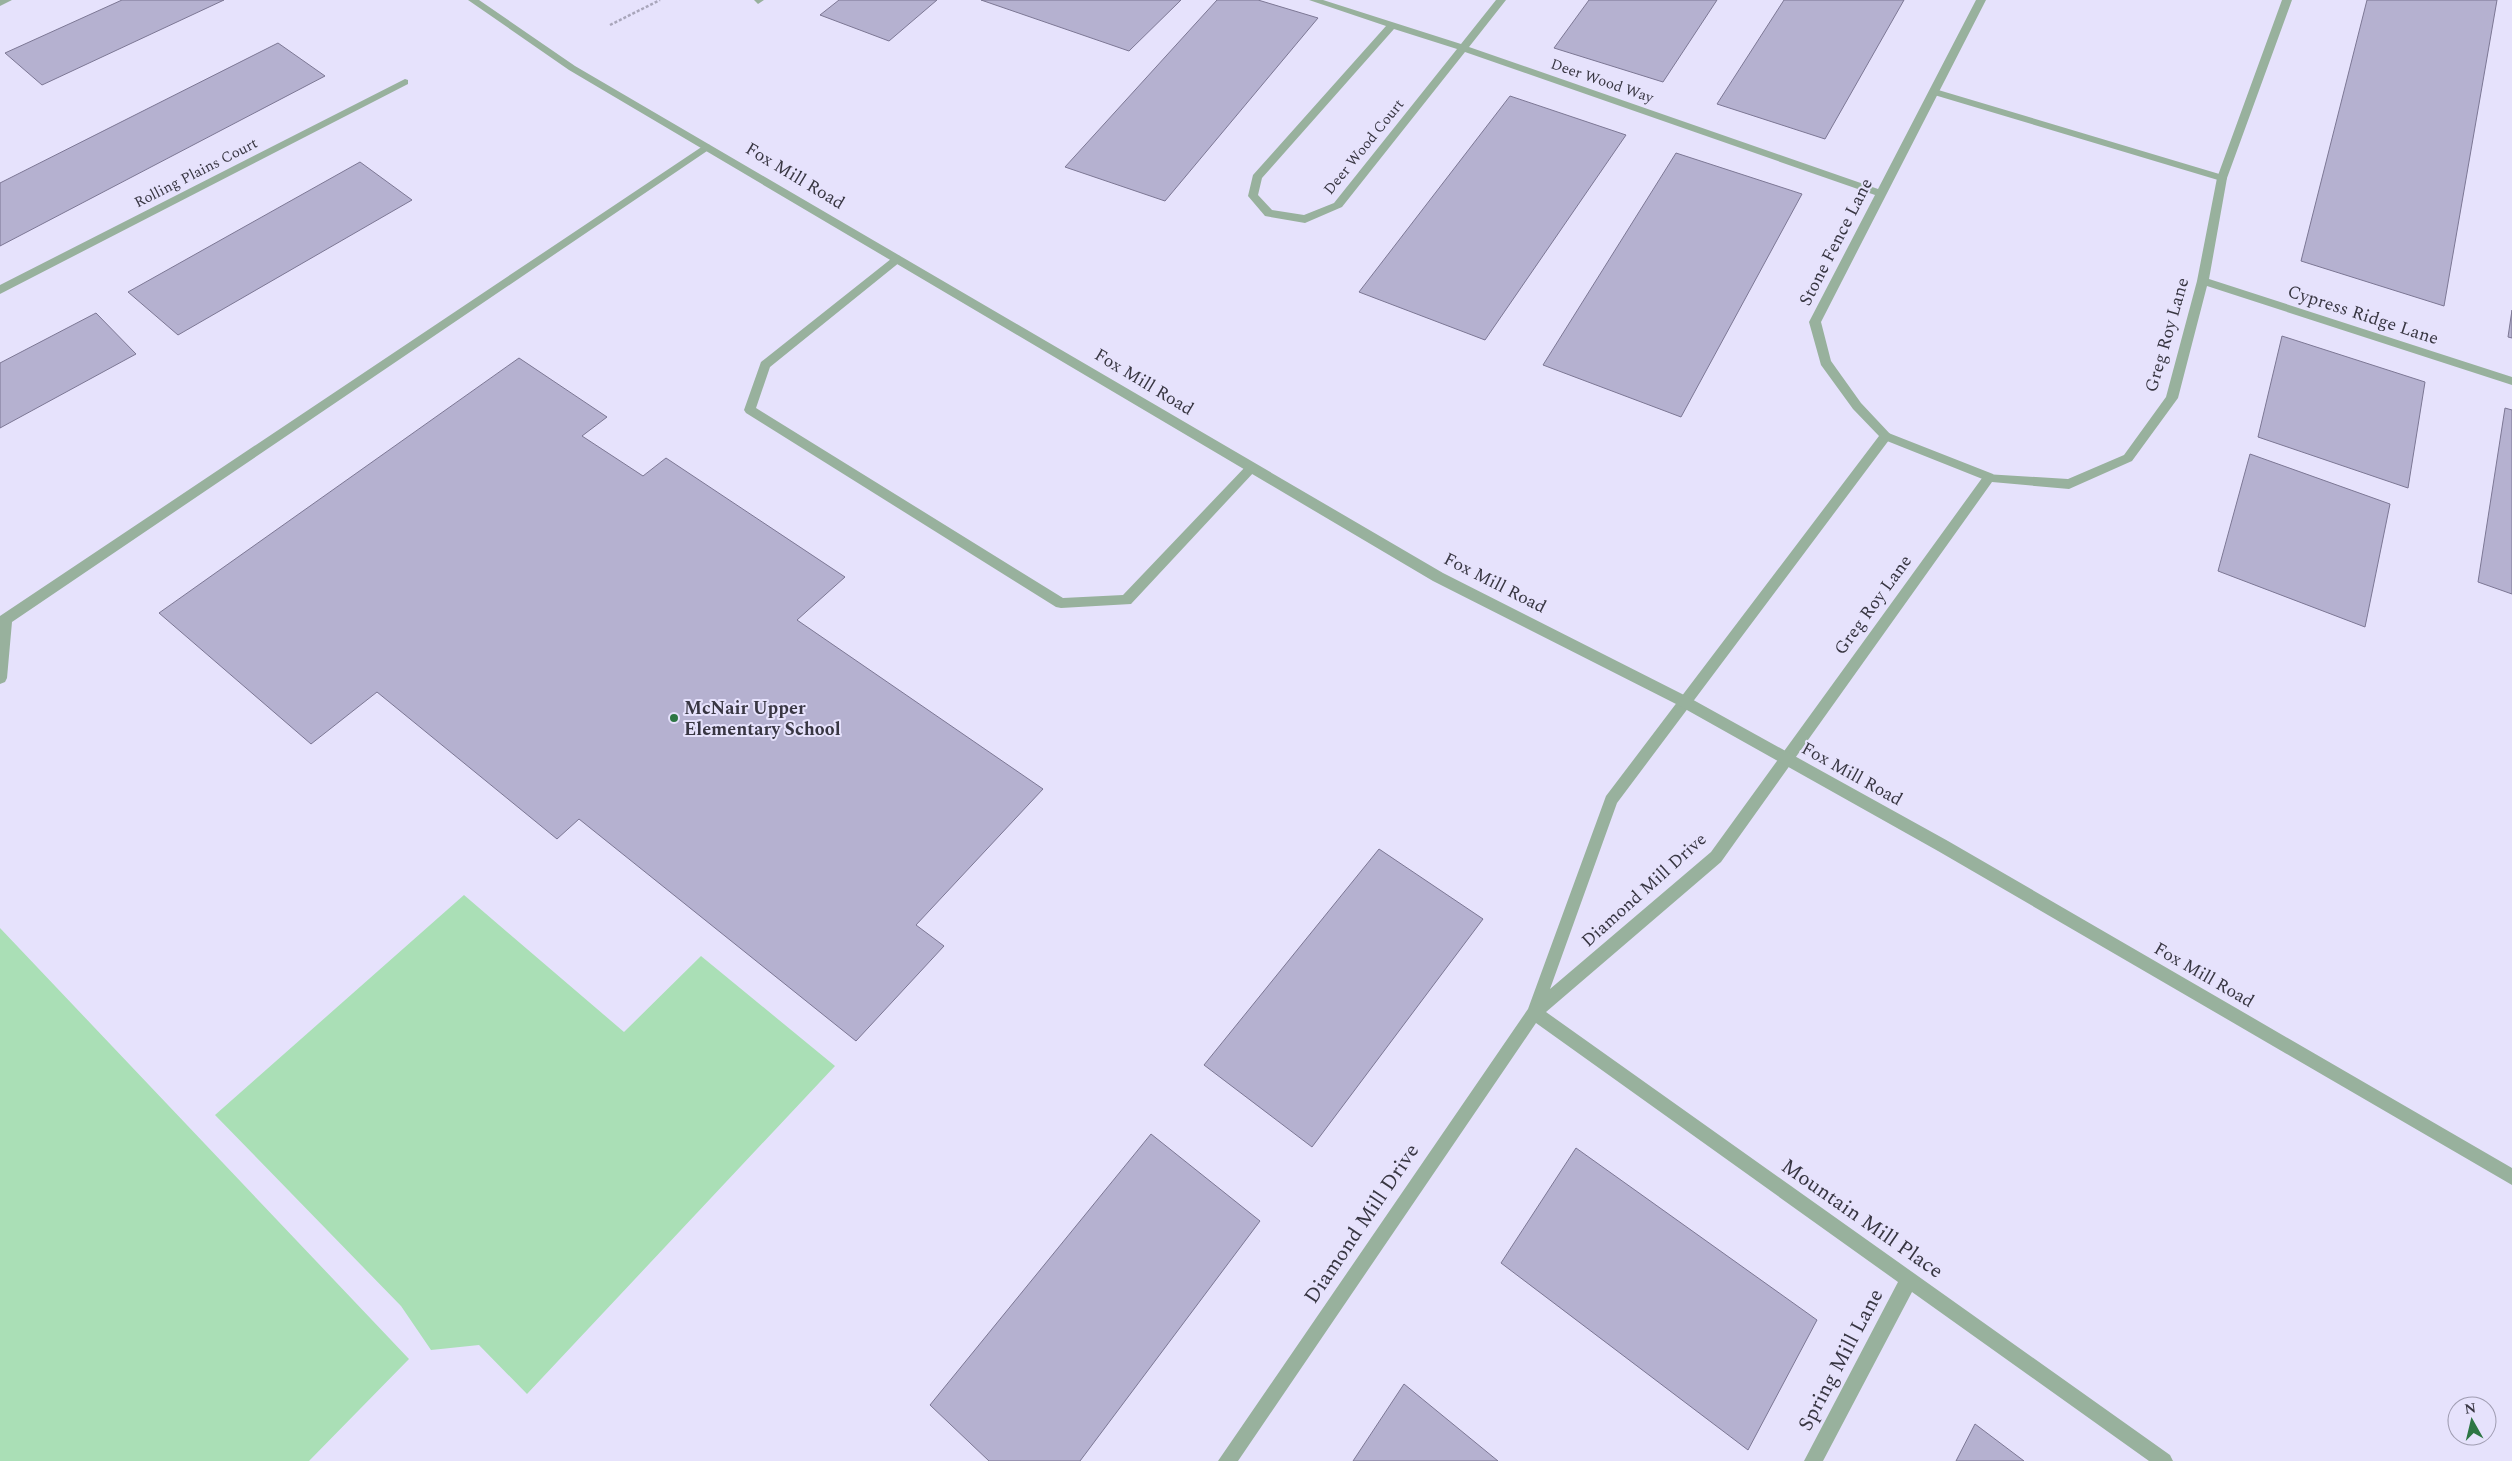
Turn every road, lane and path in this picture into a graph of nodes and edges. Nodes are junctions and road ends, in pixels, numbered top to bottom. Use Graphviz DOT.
graph roads {
  1 [pos="7,0"];
  2 [pos="473,0"];
  3 [pos="660,0"];
  4 [pos="1314,0"];
  5 [pos="1501,0"];
  6 [pos="1981,0"];
  7 [pos="2287,0"];
  8 [pos="0,3"];
  9 [pos="610,25"];
  10 [pos="1392,25"];
  11 [pos="1462,48"];
  12 [pos="405,82"];
  13 [pos="1935,92"];
  14 [pos="706,147"];
  15 [pos="2222,178"];
  16 [pos="1880,193"];
  17 [pos="896,259"];
  18 [pos="2203,281"];
  19 [pos="0,290"];
  20 [pos="2512,381"];
  21 [pos="1886,436"];
  22 [pos="1251,468"];
  23 [pos="1989,477"];
  24 [pos="3,621"];
  25 [pos="0,678"];
  26 [pos="1683,701"];
  27 [pos="1784,759"];
  28 [pos="1534,1013"];
  29 [pos="2512,1177"];
  30 [pos="1909,1280"];
  31 [pos="1227,1461"];
  32 [pos="1813,1461"];
  33 [pos="2164,1461"];
  1 -- 8 [label="street"];
  2 -- 14 [label="street, Fox Mill Road"];
  3 -- 9 [label="path"];
  4 -- 10 [label="street, Deer Wood Way"];
  5 -- 11 [label="street"];
  6 -- 13 [label="street, Stone Fence Lane"];
  7 -- 15 [label="street, Greg Roy Lane"];
  10 -- 11 [label="street, Deer Wood Way"];
  10 -- 11 [label="street, Deer Wood Court"];
  11 -- 16 [label="street, Deer Wood Way"];
  12 -- 19 [label="street, Rolling Plains Court"];
  13 -- 15 [label="street"];
  13 -- 16 [label="street, Stone Fence Lane"];
  14 -- 17 [label="street, Fox Mill Road"];
  14 -- 24 [label="lane"];
  15 -- 18 [label="street, Greg Roy Lane"];
  16 -- 21 [label="street, Stone Fence Lane"];
  17 -- 22 [label="street, Fox Mill Road"];
  17 -- 22 [label="street"];
  18 -- 20 [label="street, Cypress Ridge Lane"];
  18 -- 23 [label="street, Greg Roy Lane"];
  21 -- 23 [label="street"];
  21 -- 26 [label="street"];
  22 -- 26 [label="street, Fox Mill Road"];
  23 -- 27 [label="street, Greg Roy Lane"];
  24 -- 25 [label="street"];
  26 -- 27 [label="street, Fox Mill Road"];
  26 -- 28 [label="street, Diamond Mill Drive"];
  27 -- 28 [label="street, Diamond Mill Drive"];
  27 -- 29 [label="street, Fox Mill Road"];
  28 -- 30 [label="street, Mountain Mill Place"];
  28 -- 31 [label="street, Diamond Mill Drive"];
  30 -- 32 [label="street, Spring Mill Lane"];
  30 -- 33 [label="street, Mountain Mill Place"];
}
